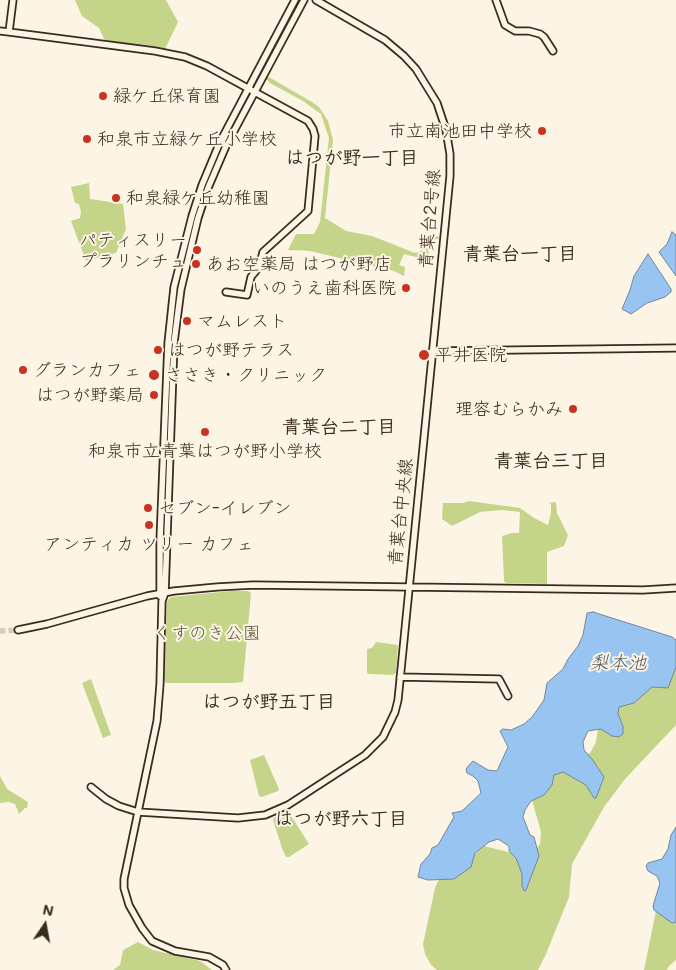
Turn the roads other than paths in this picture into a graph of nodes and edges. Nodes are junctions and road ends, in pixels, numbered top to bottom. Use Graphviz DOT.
graph roads {
  1 [pos="13,0"];
  2 [pos="296,0"];
  3 [pos="304,0"];
  4 [pos="316,0"];
  5 [pos="496,0"];
  6 [pos="0,31"];
  7 [pos="9,32"];
  8 [pos="553,51"];
  9 [pos="247,88"];
  10 [pos="254,91"];
  11 [pos="226,292"];
  12 [pos="676,348"];
  13 [pos="432,351"];
  14 [pos="408,587"];
  15 [pos="676,588"];
  16 [pos="162,594"];
  17 [pos="18,630"];
  18 [pos="400,677"];
  19 [pos="508,696"];
  20 [pos="91,787"];
  21 [pos="138,812"];
  22 [pos="226,970"];
  1 -- 7 [label="street"];
  2 -- 9 [label="street"];
  3 -- 10 [label="street"];
  4 -- 13 [label="street, 青葉台2号線"];
  5 -- 8 [label="street"];
  6 -- 7 [label="street"];
  7 -- 9 [label="street"];
  9 -- 10 [label="street"];
  9 -- 16 [label="street"];
  10 -- 11 [label="street"];
  10 -- 16 [label="street"];
  12 -- 13 [label="street"];
  13 -- 14 [label="street, 青葉台中央線"];
  14 -- 15 [label="street"];
  14 -- 16 [label="street"];
  14 -- 18 [label="street, 青葉台中央線"];
  16 -- 17 [label="street"];
  16 -- 21 [label="street"];
  18 -- 19 [label="street"];
  18 -- 21 [label="street, 青葉台中央線"];
  20 -- 21 [label="street, 青葉台中央線"];
  21 -- 22 [label="street"];
}
